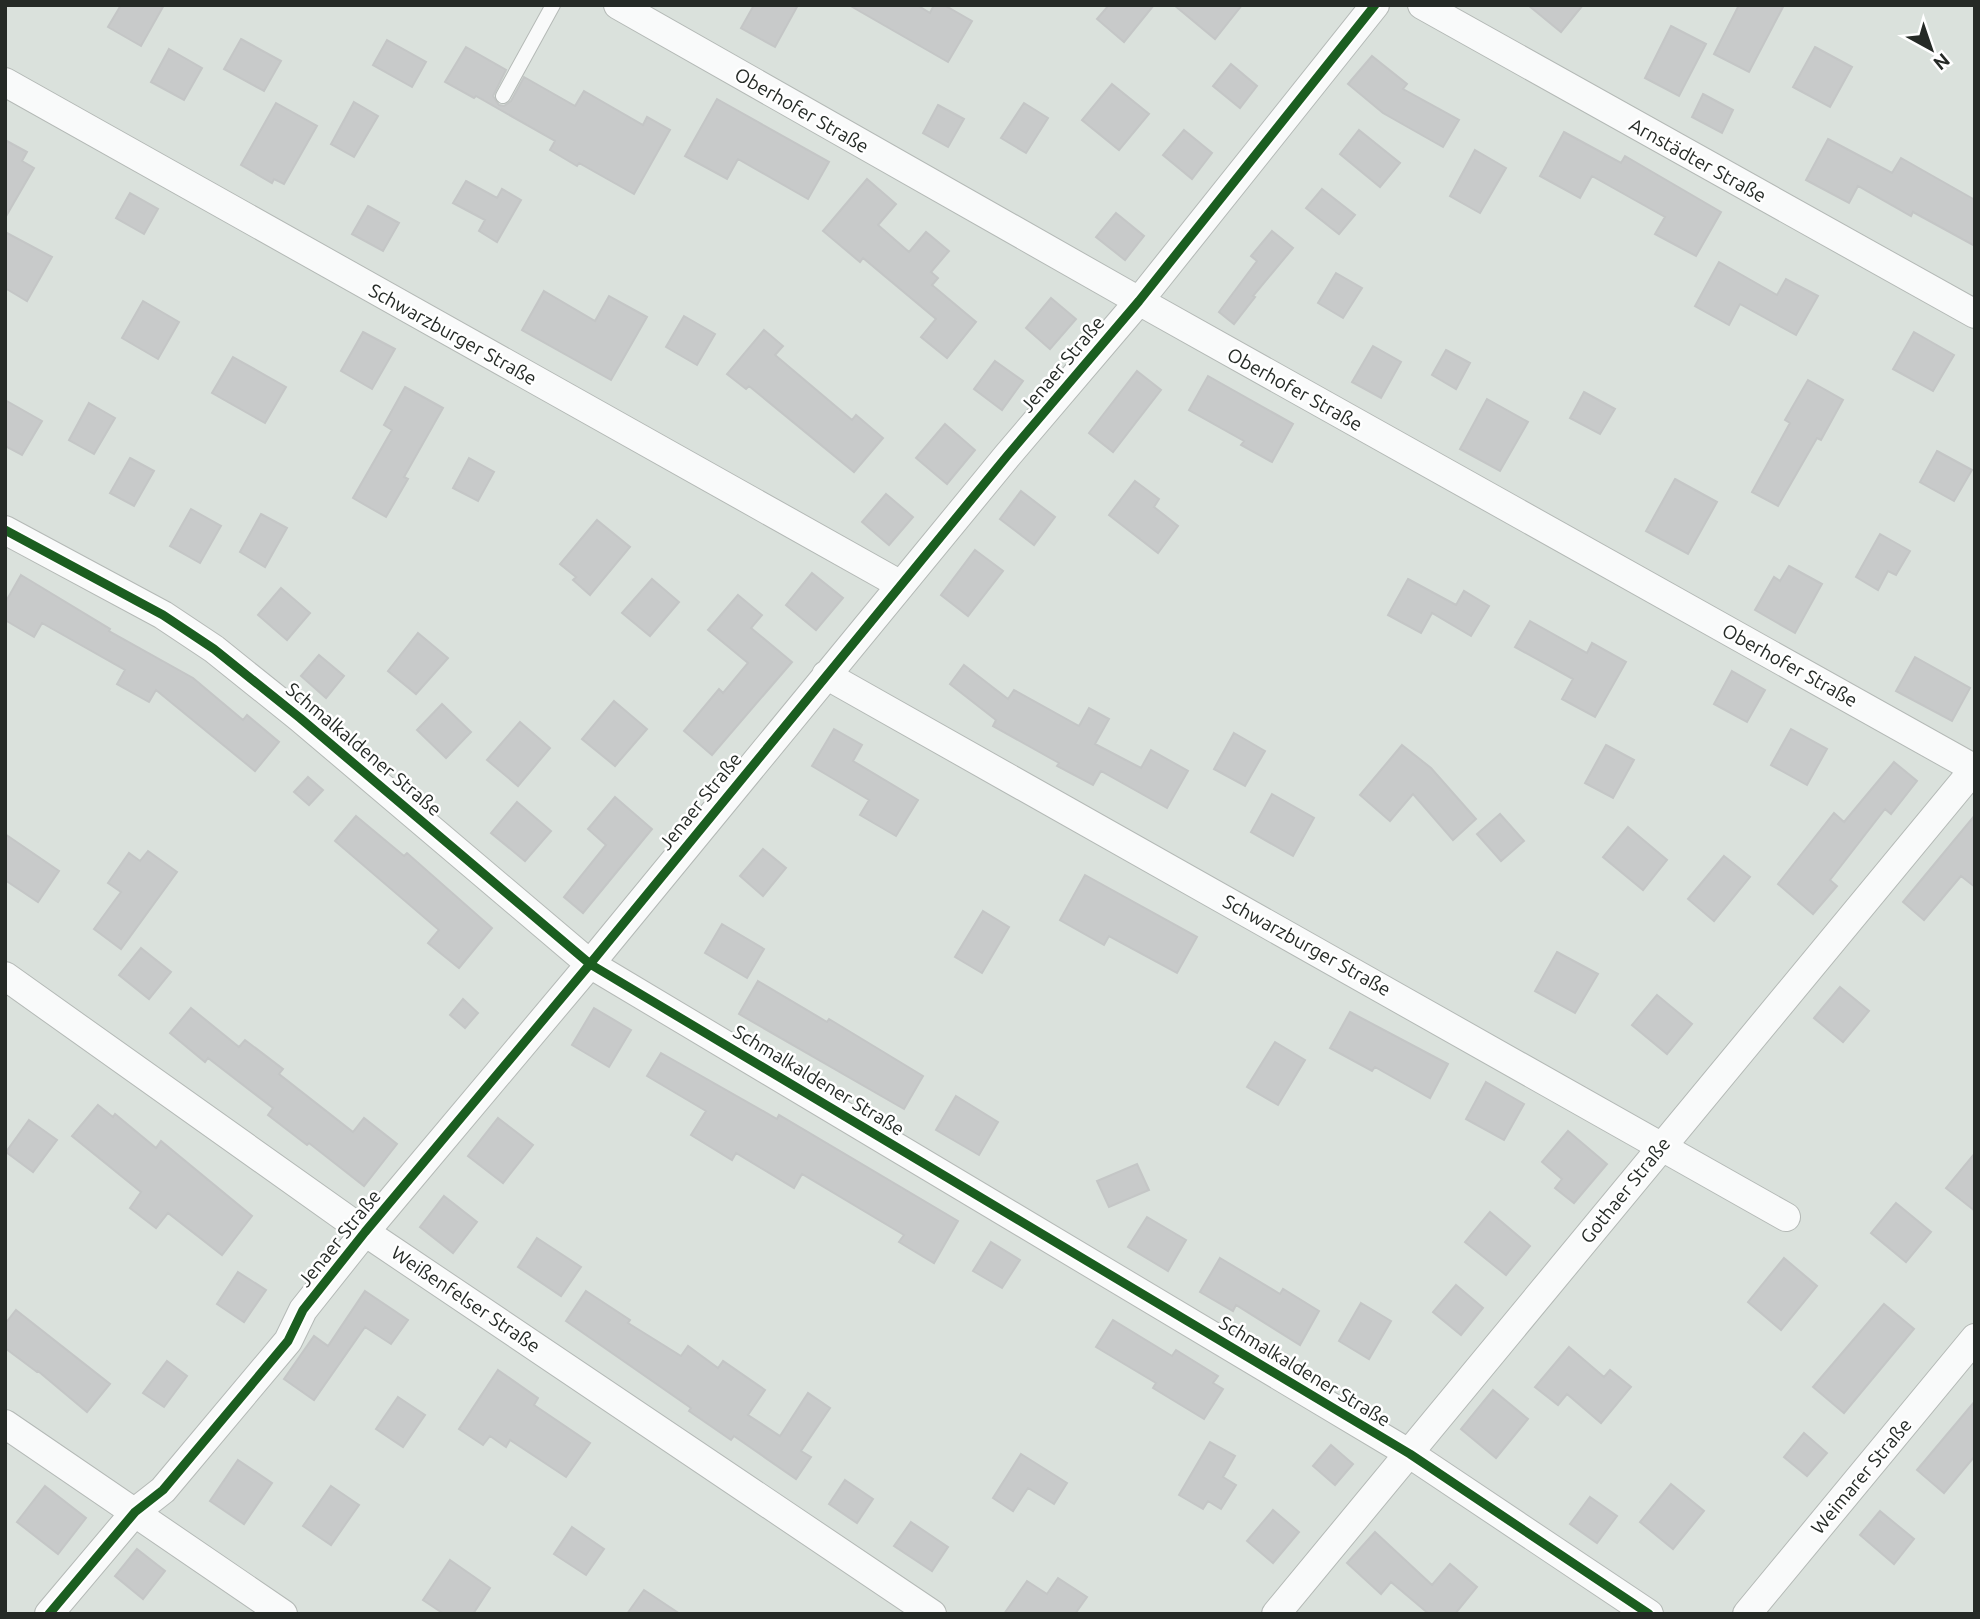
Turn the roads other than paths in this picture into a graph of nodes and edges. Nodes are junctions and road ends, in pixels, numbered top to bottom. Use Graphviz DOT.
graph roads {
  1 [pos="553,5"];
  2 [pos="618,5"];
  3 [pos="1375,5"];
  4 [pos="1422,5"];
  5 [pos="5,82"];
  6 [pos="503,96"];
  7 [pos="1139,301"];
  8 [pos="1975,314"];
  9 [pos="5,530"];
  10 [pos="901,585"];
  11 [pos="826,675"];
  12 [pos="1975,768"];
  13 [pos="590,964"];
  14 [pos="5,976"];
  15 [pos="1662,1145"];
  16 [pos="1786,1217"];
  17 [pos="365,1231"];
  18 [pos="1975,1338"];
  19 [pos="5,1424"];
  20 [pos="1410,1454"];
  21 [pos="135,1512"];
  22 [pos="49,1614"];
  23 [pos="283,1614"];
  24 [pos="932,1614"];
  25 [pos="1276,1614"];
  26 [pos="1649,1614"];
  27 [pos="1747,1614"];
  1 -- 6 [label="lane"];
  2 -- 7 [label="street, Oberhofer Straße"];
  3 -- 7 [label="street, Jenaer Straße"];
  4 -- 8 [label="street, Arnstädter Straße"];
  5 -- 10 [label="street, Schwarzburger Straße"];
  7 -- 10 [label="street, Jenaer Straße"];
  7 -- 12 [label="street, Oberhofer Straße"];
  9 -- 13 [label="street, Schmalkaldener Straße"];
  10 -- 11 [label="street, Jenaer Straße"];
  11 -- 13 [label="street, Jenaer Straße"];
  11 -- 15 [label="street, Schwarzburger Straße"];
  12 -- 15 [label="street, Gothaer Straße"];
  13 -- 17 [label="street, Jenaer Straße"];
  13 -- 20 [label="street, Schmalkaldener Straße"];
  14 -- 17 [label="street, Weißenfelser Straße"];
  15 -- 16 [label="street, Schwarzburger Straße"];
  15 -- 20 [label="street, Gothaer Straße"];
  17 -- 21 [label="street, Jenaer Straße"];
  17 -- 24 [label="street, Weißenfelser Straße"];
  18 -- 27 [label="street, Weimarer Straße"];
  19 -- 21 [label="street"];
  20 -- 25 [label="street, Gothaer Straße"];
  20 -- 26 [label="street, Schmalkaldener Straße"];
  21 -- 22 [label="street, Jenaer Straße"];
  21 -- 23 [label="street"];
}
